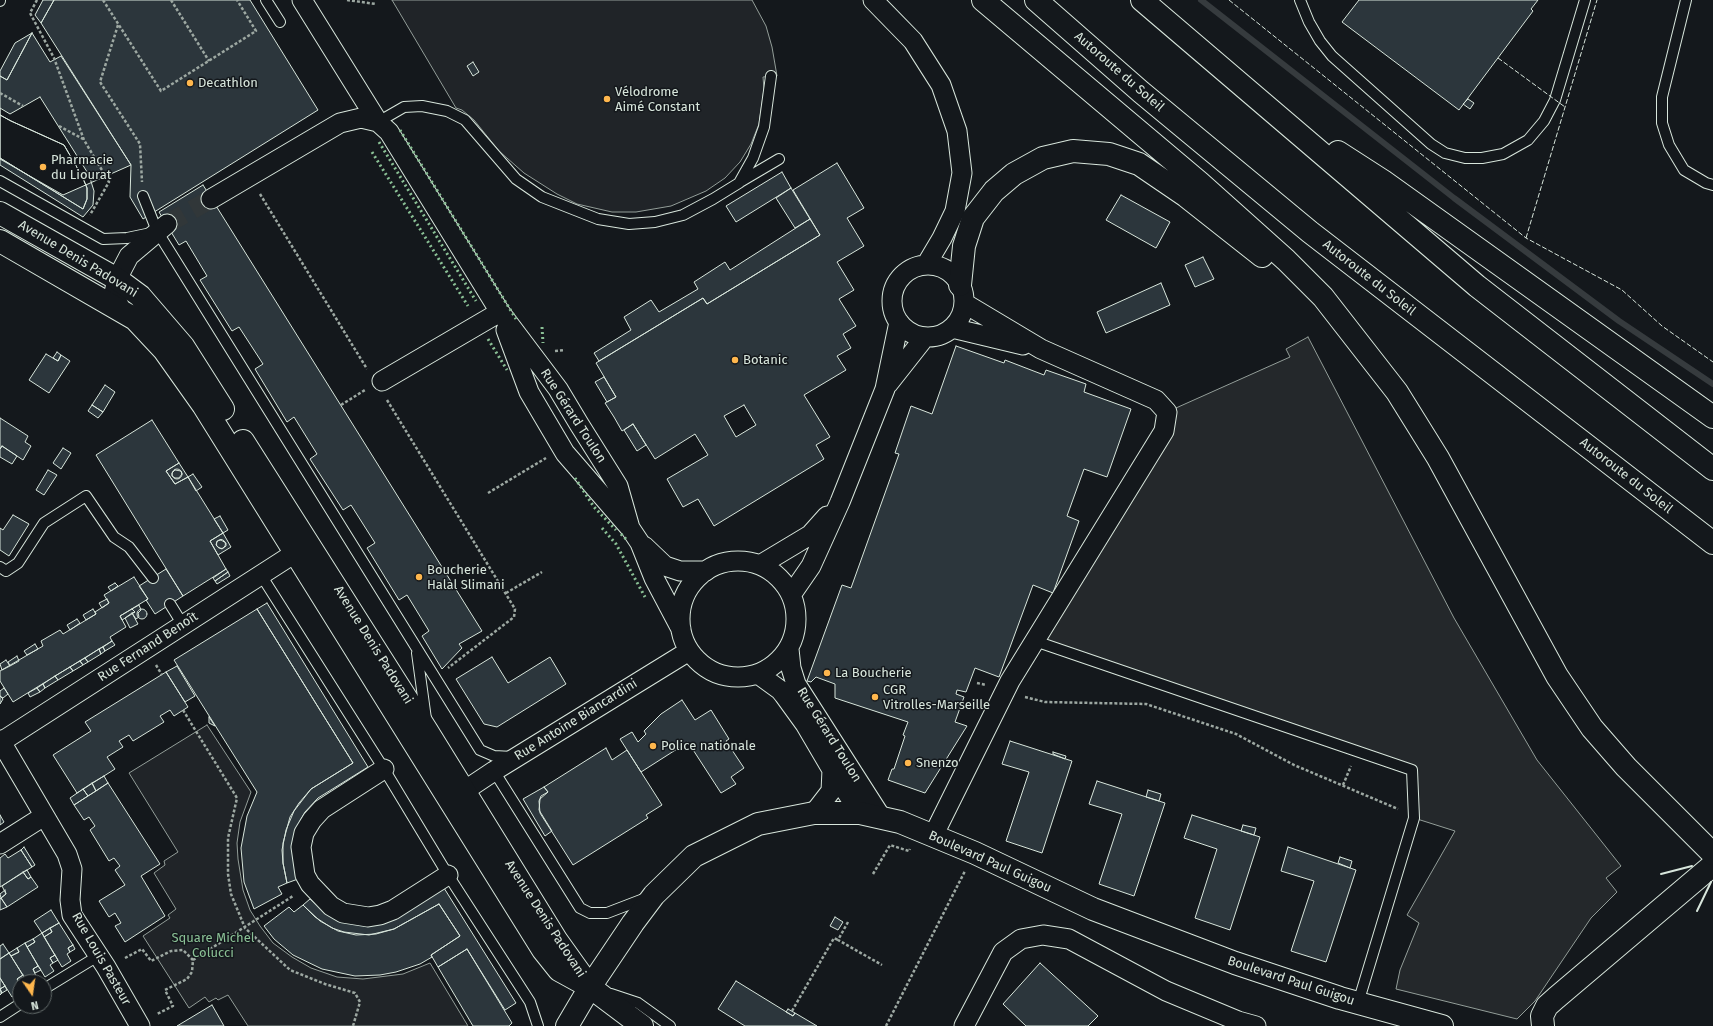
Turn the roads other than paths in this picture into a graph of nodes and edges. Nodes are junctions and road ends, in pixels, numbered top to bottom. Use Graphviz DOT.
graph roads {
  1 [pos="266,0"];
  2 [pos="302,0"];
  3 [pos="873,0"];
  4 [pos="983,0"];
  5 [pos="1023,0"];
  6 [pos="1036,0"];
  7 [pos="1142,0"];
  8 [pos="1300,0"];
  9 [pos="1585,0"];
  10 [pos="1686,0"];
  11 [pos="280,22"];
  12 [pos="771,76"];
  13 [pos="1141,92"];
  14 [pos="1260,100"];
  15 [pos="378,122"];
  16 [pos="779,159"];
  17 [pos="0,181"];
  18 [pos="739,183"];
  19 [pos="1713,184"];
  20 [pos="143,196"];
  21 [pos="211,199"];
  22 [pos="0,213"];
  23 [pos="162,228"];
  24 [pos="0,241"];
  25 [pos="926,265"];
  26 [pos="117,279"];
  27 [pos="962,294"];
  28 [pos="121,310"];
  29 [pos="500,312"];
  30 [pos="899,322"];
  31 [pos="952,328"];
  32 [pos="925,337"];
  33 [pos="1040,349"];
  34 [pos="1373,359"];
  35 [pos="377,384"];
  36 [pos="885,389"];
  37 [pos="1713,417"];
  38 [pos="1713,470"];
  39 [pos="840,502"];
  40 [pos="635,535"];
  41 [pos="1713,543"];
  42 [pos="295,553"];
  43 [pos="760,565"];
  44 [pos="0,567"];
  45 [pos="706,571"];
  46 [pos="261,575"];
  47 [pos="153,578"];
  48 [pos="791,595"];
  49 [pos="170,604"];
  50 [pos="182,625"];
  51 [pos="681,629"];
  52 [pos="1035,641"];
  53 [pos="417,649"];
  54 [pos="788,649"];
  55 [pos="689,651"];
  56 [pos="758,674"];
  57 [pos="427,731"];
  58 [pos="1,741"];
  59 [pos="515,758"];
  60 [pos="384,769"];
  61 [pos="494,770"];
  62 [pos="832,770"];
  63 [pos="464,791"];
  64 [pos="814,813"];
  65 [pos="870,815"];
  66 [pos="44,816"];
  67 [pos="925,833"];
  68 [pos="0,844"];
  69 [pos="1712,857"];
  70 [pos="448,875"];
  71 [pos="654,895"];
  72 [pos="102,962"];
  73 [pos="52,986"];
  74 [pos="590,987"];
  75 [pos="1358,1003"];
  76 [pos="12,1009"];
  77 [pos="0,1016"];
  78 [pos="139,1025"];
  79 [pos="538,1026"];
  80 [pos="567,1026"];
  81 [pos="642,1026"];
  82 [pos="670,1026"];
  83 [pos="964,1026"];
  84 [pos="1256,1026"];
  85 [pos="1442,1026"];
  86 [pos="1543,1026"];
  1 -- 11 [label="lane"];
  2 -- 15 [label="street, Rue Gérard Toulon"];
  3 -- 25 [label="street"];
  4 -- 34 [label="main road"];
  5 -- 13 [label="main road"];
  6 -- 13 [label="main road, Autoroute du Soleil"];
  7 -- 14 [label="main road"];
  8 -- 9 [label="lane"];
  10 -- 19 [label="lane"];
  12 -- 18 [label="lane"];
  13 -- 41 [label="main road, Autoroute du Soleil"];
  14 -- 37 [label="main road"];
  14 -- 38 [label="main road"];
  15 -- 18 [label="lane"];
  15 -- 21 [label="street"];
  15 -- 29 [label="street, Rue Gérard Toulon"];
  16 -- 18 [label="lane"];
  17 -- 23 [label="lane"];
  20 -- 23 [label="lane"];
  22 -- 26 [label="main road, Avenue Denis Padovani"];
  23 -- 26 [label="street"];
  23 -- 53 [label="lane"];
  24 -- 28 [label="main road, Avenue Denis Padovani"];
  25 -- 27 [label="street"];
  25 -- 30 [label="street"];
  26 -- 28 [label="street"];
  26 -- 57 [label="main road, Avenue Denis Padovani"];
  27 -- 31 [label="street"];
  27 -- 33 [label="street"];
  27 -- 34 [label="main road"];
  28 -- 42 [label="main road, Avenue Denis Padovani"];
  29 -- 35 [label="street"];
  29 -- 40 [label="street, Rue Gérard Toulon"];
  29 -- 40 [label="street, Rue Gérard Toulon"];
  30 -- 32 [label="street"];
  30 -- 36 [label="street"];
  31 -- 32 [label="street"];
  31 -- 33 [label="street"];
  32 -- 36 [label="street"];
  33 -- 52 [label="street"];
  34 -- 69 [label="main road"];
  36 -- 39 [label="street"];
  39 -- 43 [label="street"];
  39 -- 48 [label="street"];
  40 -- 45 [label="street, Rue Gérard Toulon"];
  40 -- 51 [label="street, Rue Gérard Toulon"];
  42 -- 46 [label="street, Rue Fernand Benoît"];
  42 -- 74 [label="main road, Avenue Denis Padovani"];
  43 -- 45 [label="street"];
  43 -- 48 [label="street"];
  44 -- 47 [label="lane"];
  45 -- 51 [label="street"];
  46 -- 50 [label="street, Rue Fernand Benoît"];
  46 -- 60 [label="lane"];
  48 -- 54 [label="street"];
  49 -- 50 [label="lane"];
  50 -- 58 [label="street, Rue Fernand Benoît"];
  51 -- 55 [label="street"];
  52 -- 67 [label="street"];
  52 -- 75 [label="lane"];
  53 -- 57 [label="lane"];
  53 -- 59 [label="lane"];
  54 -- 56 [label="street"];
  54 -- 65 [label="street, Rue Gérard Toulon"];
  55 -- 56 [label="street"];
  55 -- 59 [label="street, Rue Antoine Biancardini"];
  56 -- 62 [label="street, Rue Gérard Toulon"];
  57 -- 63 [label="main road, Avenue Denis Padovani"];
  58 -- 66 [label="street, Rue Louis Pasteur"];
  59 -- 61 [label="street, Rue Antoine Biancardini"];
  60 -- 70 [label="lane"];
  60 -- 70 [label="street"];
  61 -- 63 [label="street, Rue Antoine Biancardini"];
  61 -- 71 [label="lane"];
  62 -- 64 [label="street, Rue Gérard Toulon"];
  62 -- 65 [label="street, Rue Gérard Toulon"];
  63 -- 74 [label="main road, Avenue Denis Padovani"];
  64 -- 65 [label="main road, Boulevard Paul Guigou"];
  64 -- 71 [label="main road, Boulevard Paul Guigou"];
  65 -- 67 [label="main road, Boulevard Paul Guigou"];
  66 -- 68 [label="street"];
  66 -- 72 [label="street, Rue Louis Pasteur"];
  67 -- 75 [label="main road, Boulevard Paul Guigou"];
  69 -- 86 [label="main road"];
  70 -- 79 [label="lane"];
  71 -- 74 [label="main road, Boulevard Paul Guigou"];
  72 -- 73 [label="lane"];
  72 -- 78 [label="street, Rue Louis Pasteur"];
  74 -- 80 [label="main road, Boulevard Paul Guigou"];
  74 -- 81 [label="main road"];
  74 -- 82 [label="lane"];
  75 -- 85 [label="main road, Boulevard Paul Guigou"];
  76 -- 77 [label="lane"];
  83 -- 84 [label="street"];
}
